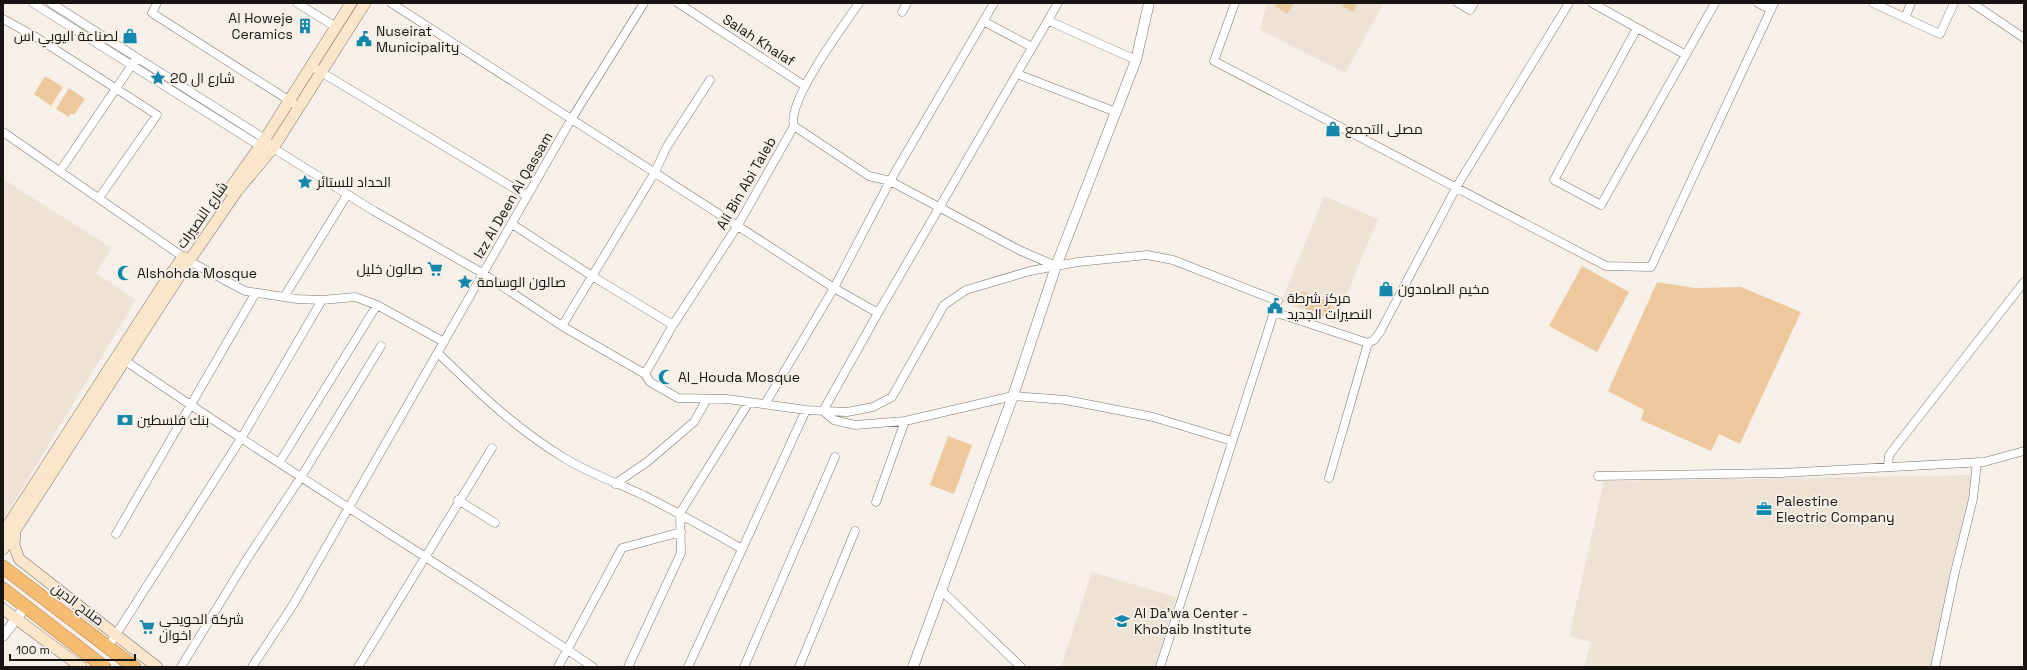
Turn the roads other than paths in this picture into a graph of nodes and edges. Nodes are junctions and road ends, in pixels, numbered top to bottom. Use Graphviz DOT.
graph roads {
  1 [pos="34,3"];
  2 [pos="51,3"];
  3 [pos="157,3"];
  4 [pos="297,3"];
  5 [pos="351,3"];
  6 [pos="365,3"];
  7 [pos="391,3"];
  8 [pos="644,3"];
  9 [pos="678,3"];
  10 [pos="859,3"];
  11 [pos="907,3"];
  12 [pos="994,3"];
  13 [pos="1058,3"];
  14 [pos="1149,3"];
  15 [pos="1235,3"];
  16 [pos="1458,3"];
  17 [pos="1474,3"];
  18 [pos="1569,3"];
  19 [pos="1592,3"];
  20 [pos="1715,3"];
  21 [pos="1758,3"];
  22 [pos="1873,3"];
  23 [pos="1911,3"];
  24 [pos="1954,3"];
  25 [pos="1972,3"];
  26 [pos="1772,6"];
  27 [pos="902,12"];
  28 [pos="1905,18"];
  29 [pos="3,19"];
  30 [pos="984,21"];
  31 [pos="1049,22"];
  32 [pos="336,27"];
  33 [pos="1637,28"];
  34 [pos="2024,38"];
  35 [pos="1032,47"];
  36 [pos="1686,55"];
  37 [pos="136,58"];
  38 [pos="1136,60"];
  39 [pos="132,66"];
  40 [pos="311,66"];
  41 [pos="321,72"];
  42 [pos="1017,74"];
  43 [pos="710,80"];
  44 [pos="805,86"];
  45 [pos="116,89"];
  46 [pos="294,104"];
  47 [pos="1116,112"];
  48 [pos="572,118"];
  49 [pos="794,126"];
  50 [pos="3,132"];
  51 [pos="263,143"];
  52 [pos="273,148"];
  53 [pos="60,171"];
  54 [pos="655,172"];
  55 [pos="890,181"];
  56 [pos="1457,186"];
  57 [pos="348,195"];
  58 [pos="527,196"];
  59 [pos="99,198"];
  60 [pos="940,207"];
  61 [pos="512,224"];
  62 [pos="738,225"];
  63 [pos="186,259"];
  64 [pos="1056,266"];
  65 [pos="484,274"];
  66 [pos="592,276"];
  67 [pos="2024,282"];
  68 [pos="834,288"];
  69 [pos="256,294"];
  70 [pos="284,297"];
  71 [pos="322,300"];
  72 [pos="377,305"];
  73 [pos="1274,312"];
  74 [pos="878,313"];
  75 [pos="673,325"];
  76 [pos="562,326"];
  77 [pos="444,342"];
  78 [pos="1368,344"];
  79 [pos="381,346"];
  80 [pos="438,353"];
  81 [pos="124,360"];
  82 [pos="645,374"];
  83 [pos="1014,396"];
  84 [pos="707,399"];
  85 [pos="749,402"];
  86 [pos="765,404"];
  87 [pos="190,406"];
  88 [pos="806,410"];
  89 [pos="823,411"];
  90 [pos="905,421"];
  91 [pos="242,438"];
  92 [pos="1232,441"];
  93 [pos="492,448"];
  94 [pos="2024,451"];
  95 [pos="835,457"];
  96 [pos="1977,462"];
  97 [pos="279,463"];
  98 [pos="1888,467"];
  99 [pos="1598,476"];
  100 [pos="301,477"];
  101 [pos="1329,478"];
  102 [pos="614,484"];
  103 [pos="458,500"];
  104 [pos="876,502"];
  105 [pos="349,507"];
  106 [pos="680,513"];
  107 [pos="14,515"];
  108 [pos="495,523"];
  109 [pos="3,526"];
  110 [pos="855,531"];
  111 [pos="14,532"];
  112 [pos="681,532"];
  113 [pos="3,533"];
  114 [pos="116,534"];
  115 [pos="3,549"];
  116 [pos="742,549"];
  117 [pos="425,558"];
  118 [pos="3,567"];
  119 [pos="3,589"];
  120 [pos="942,590"];
  121 [pos="26,606"];
  122 [pos="3,609"];
  123 [pos="16,620"];
  124 [pos="116,634"];
  125 [pos="3,636"];
  126 [pos="108,646"];
  127 [pos="568,650"];
  128 [pos="81,667"];
  129 [pos="104,667"];
  130 [pos="134,667"];
  131 [pos="157,667"];
  132 [pos="181,667"];
  133 [pos="252,667"];
  134 [pos="358,667"];
  135 [pos="558,667"];
  136 [pos="593,667"];
  137 [pos="628,667"];
  138 [pos="688,667"];
  139 [pos="744,667"];
  140 [pos="799,667"];
  141 [pos="913,667"];
  142 [pos="1021,667"];
  143 [pos="1160,667"];
  144 [pos="1935,667"];
  1 -- 39 [label="street"];
  2 -- 37 [label="street"];
  3 -- 46 [label="street"];
  4 -- 32 [label="street"];
  5 -- 32 [label="main road, شارع النصيرات"];
  6 -- 41 [label="main road, شارع النصيرات"];
  7 -- 48 [label="street"];
  8 -- 48 [label="street, Izz Al Deen Al Qassam"];
  9 -- 44 [label="street, Salah Khalaf"];
  10 -- 44 [label="street, Ali Bin Abi Taleb"];
  11 -- 27 [label="street"];
  12 -- 30 [label="street"];
  13 -- 31 [label="street"];
  14 -- 38 [label="street"];
  15 -- 56 [label="street"];
  16 -- 17 [label="street"];
  18 -- 56 [label="street"];
  19 -- 33 [label="street"];
  20 -- 36 [label="street"];
  21 -- 26 [label="street"];
  22 -- 28 [label="street"];
  23 -- 28 [label="street"];
  24 -- 28 [label="street"];
  25 -- 34 [label="street"];
  26 -- 56 [label="street"];
  29 -- 45 [label="street"];
  30 -- 35 [label="street"];
  30 -- 55 [label="street"];
  31 -- 35 [label="street"];
  31 -- 38 [label="street"];
  32 -- 40 [label="main road, شارع النصيرات"];
  33 -- 36 [label="street"];
  33 -- 36 [label="street"];
  35 -- 42 [label="street"];
  37 -- 39 [label="street"];
  37 -- 51 [label="street"];
  38 -- 47 [label="street"];
  39 -- 45 [label="street"];
  39 -- 51 [label="street"];
  40 -- 41 [label="street"];
  40 -- 46 [label="main road, شارع النصيرات"];
  41 -- 46 [label="main road, شارع النصيرات"];
  41 -- 58 [label="street"];
  42 -- 47 [label="street"];
  42 -- 60 [label="street"];
  43 -- 54 [label="street"];
  44 -- 49 [label="street, Ali Bin Abi Taleb"];
  45 -- 53 [label="street"];
  45 -- 59 [label="street"];
  46 -- 51 [label="main road, شارع النصيرات"];
  46 -- 52 [label="main road, شارع النصيرات"];
  47 -- 64 [label="street"];
  48 -- 54 [label="street"];
  48 -- 58 [label="street, Izz Al Deen Al Qassam"];
  49 -- 55 [label="street"];
  49 -- 62 [label="street, Ali Bin Abi Taleb"];
  50 -- 53 [label="street"];
  51 -- 52 [label="street"];
  51 -- 63 [label="main road, شارع النصيرات"];
  52 -- 57 [label="street"];
  52 -- 63 [label="main road, شارع النصيرات"];
  53 -- 59 [label="street"];
  54 -- 62 [label="street"];
  54 -- 66 [label="street"];
  55 -- 60 [label="street"];
  55 -- 68 [label="street"];
  56 -- 78 [label="street"];
  57 -- 65 [label="street"];
  57 -- 70 [label="street"];
  58 -- 61 [label="street, Izz Al Deen Al Qassam"];
  59 -- 63 [label="street"];
  60 -- 64 [label="street"];
  60 -- 74 [label="street"];
  61 -- 65 [label="street, Izz Al Deen Al Qassam"];
  61 -- 66 [label="street"];
  62 -- 68 [label="street"];
  62 -- 75 [label="street, Ali Bin Abi Taleb"];
  63 -- 69 [label="street"];
  63 -- 81 [label="main road, شارع النصيرات"];
  63 -- 107 [label="main road, شارع النصيرات"];
  64 -- 73 [label="street"];
  64 -- 83 [label="street"];
  64 -- 89 [label="street"];
  65 -- 76 [label="street"];
  65 -- 77 [label="street, Izz Al Deen Al Qassam"];
  66 -- 75 [label="street"];
  66 -- 76 [label="street"];
  67 -- 98 [label="street"];
  68 -- 74 [label="street"];
  68 -- 86 [label="street"];
  69 -- 70 [label="street"];
  69 -- 87 [label="street"];
  70 -- 71 [label="street"];
  71 -- 72 [label="street"];
  71 -- 91 [label="street"];
  72 -- 77 [label="street"];
  72 -- 97 [label="street"];
  73 -- 78 [label="street"];
  73 -- 92 [label="street"];
  74 -- 89 [label="street"];
  75 -- 82 [label="street, Ali Bin Abi Taleb"];
  76 -- 82 [label="street"];
  77 -- 80 [label="street, Izz Al Deen Al Qassam"];
  78 -- 101 [label="street"];
  79 -- 100 [label="street"];
  80 -- 102 [label="street"];
  80 -- 105 [label="street, Izz Al Deen Al Qassam"];
  81 -- 87 [label="street"];
  81 -- 111 [label="main road, شارع النصيرات"];
  82 -- 84 [label="street"];
  83 -- 90 [label="street"];
  83 -- 92 [label="street"];
  83 -- 120 [label="street"];
  84 -- 85 [label="street"];
  84 -- 102 [label="street"];
  85 -- 86 [label="street"];
  85 -- 106 [label="street"];
  86 -- 88 [label="street"];
  87 -- 91 [label="street"];
  87 -- 114 [label="street"];
  88 -- 89 [label="street"];
  88 -- 116 [label="street"];
  89 -- 90 [label="street"];
  90 -- 104 [label="street"];
  91 -- 97 [label="street"];
  91 -- 124 [label="street"];
  92 -- 143 [label="street"];
  93 -- 103 [label="street"];
  94 -- 96 [label="street"];
  95 -- 139 [label="street"];
  96 -- 98 [label="street"];
  96 -- 144 [label="street"];
  97 -- 100 [label="street"];
  98 -- 99 [label="street"];
  100 -- 105 [label="street"];
  100 -- 132 [label="street"];
  102 -- 106 [label="street"];
  103 -- 108 [label="street"];
  103 -- 117 [label="street"];
  105 -- 117 [label="street"];
  105 -- 133 [label="street, Izz Al Deen Al Qassam"];
  106 -- 112 [label="street"];
  106 -- 116 [label="street"];
  107 -- 109 [label="main road"];
  107 -- 113 [label="main road, شارع النصيرات"];
  110 -- 140 [label="street"];
  111 -- 115 [label="main road, شارع النصيرات"];
  111 -- 124 [label="main road"];
  112 -- 127 [label="street"];
  112 -- 137 [label="street"];
  116 -- 138 [label="street"];
  117 -- 127 [label="street"];
  117 -- 134 [label="street"];
  118 -- 126 [label="highway, صلاح الدين"];
  119 -- 121 [label="highway"];
  120 -- 141 [label="street"];
  120 -- 142 [label="street"];
  121 -- 123 [label="street"];
  121 -- 129 [label="highway"];
  122 -- 123 [label="main road"];
  123 -- 125 [label="street"];
  123 -- 128 [label="main road"];
  124 -- 126 [label="street"];
  124 -- 131 [label="main road"];
  126 -- 130 [label="highway, صلاح الدين"];
  127 -- 135 [label="street"];
  127 -- 136 [label="street"];
}
